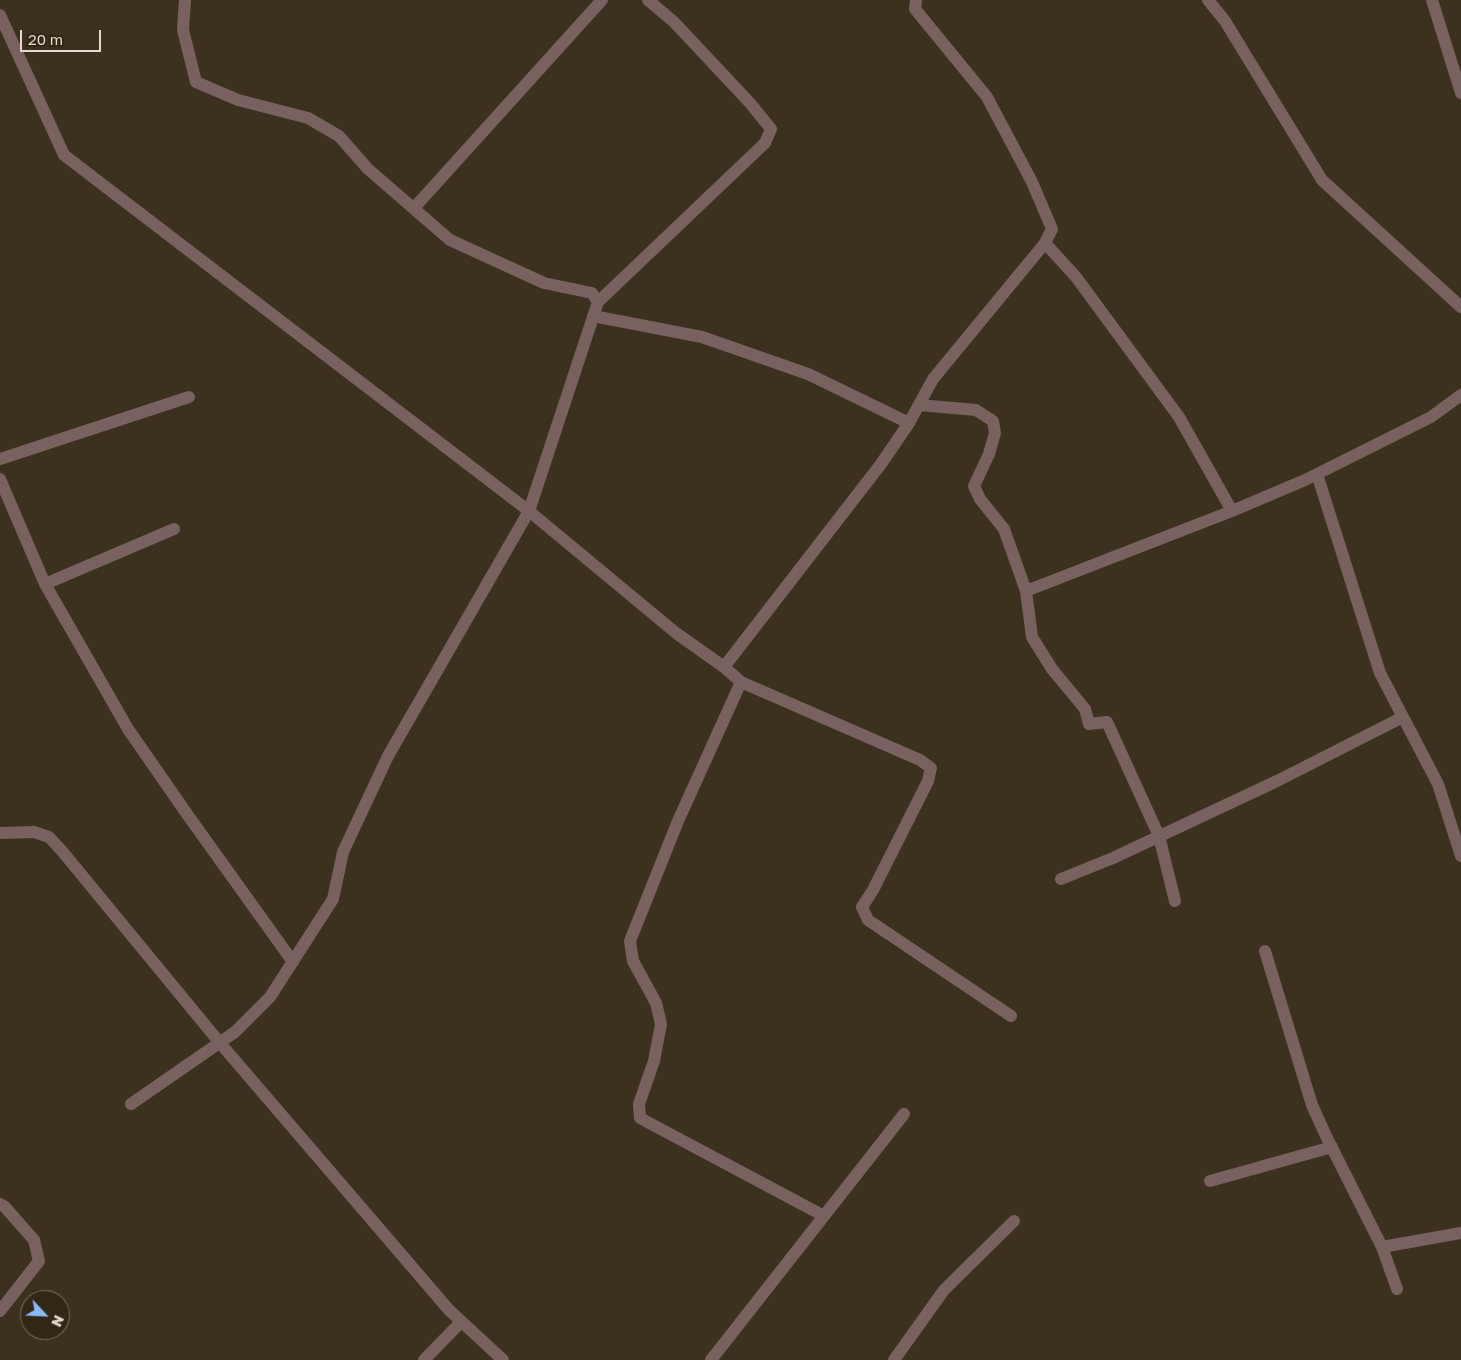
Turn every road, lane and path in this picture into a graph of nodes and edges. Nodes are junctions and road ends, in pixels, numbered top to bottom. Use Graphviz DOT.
graph roads {
  1 [pos="185,0"];
  2 [pos="602,0"];
  3 [pos="648,0"];
  4 [pos="916,0"];
  5 [pos="1208,0"];
  6 [pos="1432,0"];
  7 [pos="0,15"];
  8 [pos="1461,91"];
  9 [pos="414,208"];
  10 [pos="1045,243"];
  11 [pos="598,302"];
  12 [pos="1461,307"];
  13 [pos="593,316"];
  14 [pos="1461,395"];
  15 [pos="189,397"];
  16 [pos="919,405"];
  17 [pos="908,423"];
  18 [pos="0,459"];
  19 [pos="1317,474"];
  20 [pos="0,479"];
  21 [pos="529,511"];
  22 [pos="1232,511"];
  23 [pos="174,529"];
  24 [pos="45,584"];
  25 [pos="1026,592"];
  26 [pos="724,667"];
  27 [pos="741,682"];
  28 [pos="1403,717"];
  29 [pos="0,833"];
  30 [pos="1159,836"];
  31 [pos="1461,856"];
  32 [pos="1061,879"];
  33 [pos="1175,902"];
  34 [pos="1265,951"];
  35 [pos="293,962"];
  36 [pos="1011,1016"];
  37 [pos="220,1043"];
  38 [pos="131,1104"];
  39 [pos="904,1114"];
  40 [pos="1332,1147"];
  41 [pos="1210,1181"];
  42 [pos="0,1204"];
  43 [pos="824,1216"];
  44 [pos="1014,1221"];
  45 [pos="1461,1233"];
  46 [pos="1382,1247"];
  47 [pos="1397,1289"];
  48 [pos="0,1311"];
  49 [pos="461,1322"];
  50 [pos="424,1360"];
  51 [pos="503,1360"];
  52 [pos="712,1360"];
  53 [pos="894,1360"];
  1 -- 9 [label="street"];
  2 -- 9 [label="street"];
  3 -- 11 [label="street"];
  4 -- 10 [label="street"];
  5 -- 12 [label="street"];
  6 -- 8 [label="street"];
  7 -- 21 [label="street"];
  9 -- 11 [label="street"];
  10 -- 16 [label="street"];
  10 -- 22 [label="street"];
  11 -- 13 [label="street"];
  13 -- 17 [label="street"];
  13 -- 21 [label="street"];
  14 -- 19 [label="street"];
  15 -- 18 [label="street"];
  16 -- 17 [label="street"];
  16 -- 25 [label="street"];
  17 -- 26 [label="street"];
  19 -- 22 [label="street"];
  19 -- 28 [label="street"];
  20 -- 24 [label="street"];
  21 -- 26 [label="street"];
  21 -- 35 [label="street"];
  22 -- 25 [label="street"];
  23 -- 24 [label="street"];
  24 -- 35 [label="street"];
  25 -- 30 [label="street"];
  26 -- 27 [label="street"];
  27 -- 36 [label="street"];
  27 -- 43 [label="street"];
  28 -- 30 [label="street"];
  28 -- 31 [label="street"];
  29 -- 37 [label="street"];
  30 -- 32 [label="street"];
  30 -- 33 [label="street"];
  34 -- 40 [label="street"];
  35 -- 37 [label="street"];
  37 -- 38 [label="street"];
  37 -- 49 [label="street"];
  39 -- 43 [label="street"];
  40 -- 41 [label="street"];
  40 -- 46 [label="street"];
  42 -- 48 [label="street"];
  43 -- 52 [label="street"];
  44 -- 53 [label="street"];
  45 -- 46 [label="street"];
  46 -- 47 [label="street"];
  49 -- 50 [label="street"];
  49 -- 51 [label="street"];
}
